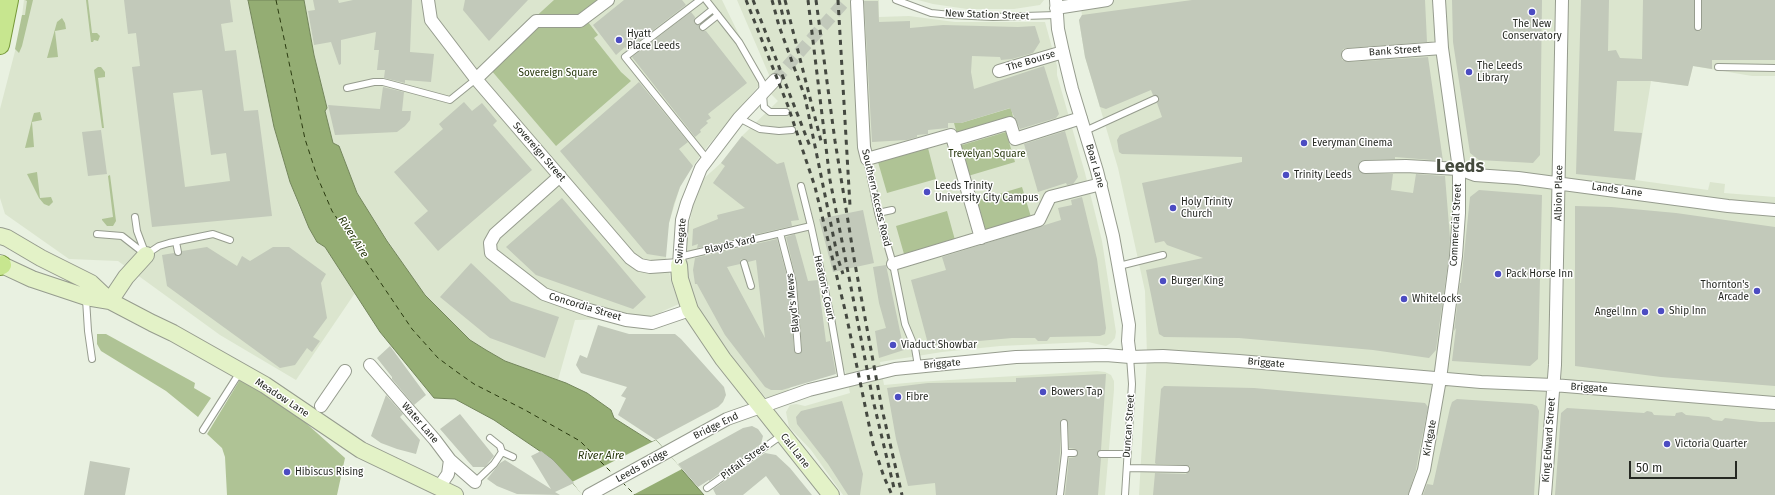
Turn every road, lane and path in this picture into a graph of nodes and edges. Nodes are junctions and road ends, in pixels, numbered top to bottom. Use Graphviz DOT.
graph roads {
  1 [pos="9,0"];
  2 [pos="428,0"];
  3 [pos="608,0"];
  4 [pos="700,0"];
  5 [pos="706,0"];
  6 [pos="896,0"];
  7 [pos="1107,0"];
  8 [pos="1439,0"];
  9 [pos="1562,0"];
  10 [pos="1698,0"];
  11 [pos="857,2"];
  12 [pos="1056,8"];
  13 [pos="713,9"];
  14 [pos="718,15"];
  15 [pos="698,21"];
  16 [pos="703,27"];
  17 [pos="1698,27"];
  18 [pos="0,45"];
  19 [pos="1442,48"];
  20 [pos="1062,52"];
  21 [pos="1348,55"];
  22 [pos="1718,67"];
  23 [pos="1775,68"];
  24 [pos="999,71"];
  25 [pos="476,79"];
  26 [pos="768,84"];
  27 [pos="347,88"];
  28 [pos="1155,99"];
  29 [pos="786,112"];
  30 [pos="740,118"];
  31 [pos="1081,118"];
  32 [pos="792,130"];
  33 [pos="1085,132"];
  34 [pos="953,140"];
  35 [pos="707,159"];
  36 [pos="867,159"];
  37 [pos="1365,167"];
  38 [pos="1459,169"];
  39 [pos="560,176"];
  40 [pos="1559,183"];
  41 [pos="1101,184"];
  42 [pos="801,186"];
  43 [pos="892,210"];
  44 [pos="1775,210"];
  45 [pos="878,213"];
  46 [pos="135,217"];
  47 [pos="811,226"];
  48 [pos="2,233"];
  49 [pos="780,233"];
  50 [pos="97,234"];
  51 [pos="981,238"];
  52 [pos="230,240"];
  53 [pos="176,242"];
  54 [pos="178,252"];
  55 [pos="146,255"];
  56 [pos="1163,255"];
  57 [pos="679,261"];
  58 [pos="744,263"];
  59 [pos="893,264"];
  60 [pos="1,265"];
  61 [pos="1118,266"];
  62 [pos="751,286"];
  63 [pos="86,297"];
  64 [pos="110,301"];
  65 [pos="690,310"];
  66 [pos="798,350"];
  67 [pos="1130,357"];
  68 [pos="92,359"];
  69 [pos="370,365"];
  70 [pos="918,366"];
  71 [pos="345,371"];
  72 [pos="240,372"];
  73 [pos="1440,379"];
  74 [pos="842,381"];
  75 [pos="1553,385"];
  76 [pos="1775,403"];
  77 [pos="321,406"];
  78 [pos="761,406"];
  79 [pos="1064,423"];
  80 [pos="203,430"];
  81 [pos="782,435"];
  82 [pos="490,438"];
  83 [pos="673,449"];
  84 [pos="502,452"];
  85 [pos="1065,453"];
  86 [pos="1074,453"];
  87 [pos="1101,454"];
  88 [pos="1127,454"];
  89 [pos="513,457"];
  90 [pos="450,460"];
  91 [pos="1126,468"];
  92 [pos="1186,469"];
  93 [pos="475,482"];
  94 [pos="439,487"];
  95 [pos="707,488"];
  96 [pos="454,495"];
  97 [pos="589,495"];
  98 [pos="831,495"];
  99 [pos="1060,495"];
  100 [pos="1126,495"];
  101 [pos="1415,495"];
  102 [pos="1545,495"];
  1 -- 18 [label="main road"];
  2 -- 25 [label="street, Sovereign Street"];
  3 -- 25 [label="street"];
  4 -- 35 [label="lane"];
  5 -- 13 [label="lane"];
  6 -- 12 [label="lane, New Station Street"];
  7 -- 12 [label="street"];
  8 -- 19 [label="street, Commercial Street"];
  9 -- 40 [label="street, Albion Place"];
  10 -- 17 [label="lane"];
  11 -- 36 [label="street, Southern Access Road"];
  12 -- 20 [label="street, Boar Lane"];
  13 -- 14 [label="lane"];
  13 -- 15 [label="lane"];
  14 -- 16 [label="lane"];
  14 -- 26 [label="lane"];
  19 -- 21 [label="street, Bank Street"];
  19 -- 38 [label="street, Commercial Street"];
  20 -- 24 [label="street, The Bourse"];
  20 -- 31 [label="street, Boar Lane"];
  22 -- 23 [label="lane"];
  25 -- 27 [label="lane"];
  25 -- 39 [label="street, Sovereign Street"];
  26 -- 29 [label="lane"];
  26 -- 30 [label="street, Swinegate"];
  28 -- 33 [label="lane"];
  30 -- 32 [label="lane"];
  30 -- 35 [label="street, Swinegate"];
  31 -- 33 [label="street, Boar Lane"];
  31 -- 34 [label="street"];
  33 -- 41 [label="street, Boar Lane"];
  34 -- 36 [label="street"];
  34 -- 51 [label="street"];
  35 -- 57 [label="street, Swinegate"];
  36 -- 45 [label="lane, Southern Access Road"];
  37 -- 38 [label="street, Lands Lane"];
  38 -- 40 [label="street, Lands Lane"];
  38 -- 73 [label="street, Commercial Street"];
  39 -- 57 [label="street, Sovereign Street"];
  39 -- 65 [label="street, Concordia Street"];
  40 -- 44 [label="street, Lands Lane"];
  40 -- 75 [label="street, Albion Place"];
  41 -- 51 [label="street"];
  41 -- 61 [label="street, Boar Lane"];
  42 -- 47 [label="lane, Heaton's Court"];
  43 -- 45 [label="lane"];
  45 -- 59 [label="lane, Southern Access Road"];
  46 -- 55 [label="lane"];
  47 -- 49 [label="lane"];
  47 -- 74 [label="lane, Heaton's Court"];
  48 -- 64 [label="street, Meadow Lane"];
  49 -- 57 [label="lane, Blayds Yard"];
  49 -- 66 [label="lane, Blayd's Mews"];
  50 -- 55 [label="lane"];
  51 -- 59 [label="street"];
  52 -- 53 [label="lane"];
  53 -- 54 [label="lane"];
  53 -- 55 [label="lane"];
  55 -- 64 [label="street"];
  56 -- 61 [label="lane"];
  57 -- 65 [label="street, Swinegate"];
  58 -- 62 [label="lane"];
  59 -- 70 [label="lane, Southern Access Road"];
  60 -- 63 [label="street, Meadow Lane"];
  61 -- 67 [label="street, Boar Lane"];
  63 -- 64 [label="street, Meadow Lane"];
  63 -- 68 [label="lane"];
  64 -- 72 [label="street, Meadow Lane"];
  65 -- 78 [label="street, Swinegate"];
  67 -- 70 [label="street, Briggate"];
  67 -- 73 [label="street, Briggate"];
  67 -- 88 [label="lane, Duncan Street"];
  69 -- 90 [label="street, Water Lane"];
  70 -- 74 [label="street, Briggate"];
  71 -- 77 [label="street"];
  72 -- 80 [label="lane"];
  72 -- 94 [label="street, Meadow Lane"];
  73 -- 75 [label="street, Briggate"];
  73 -- 101 [label="street, Kirkgate"];
  74 -- 78 [label="street, Briggate"];
  75 -- 76 [label="street, Briggate"];
  75 -- 102 [label="street, King Edward Street"];
  78 -- 81 [label="street, Call Lane"];
  78 -- 83 [label="street, Bridge End"];
  79 -- 85 [label="lane"];
  81 -- 95 [label="lane, Pitfall Street"];
  81 -- 98 [label="street, Call Lane"];
  82 -- 84 [label="lane"];
  83 -- 97 [label="street, Leeds Bridge"];
  84 -- 89 [label="lane"];
  84 -- 93 [label="lane"];
  85 -- 86 [label="lane"];
  85 -- 99 [label="lane"];
  87 -- 88 [label="lane"];
  88 -- 91 [label="lane, Duncan Street"];
  90 -- 93 [label="street"];
  90 -- 94 [label="street"];
  91 -- 92 [label="lane"];
  91 -- 100 [label="lane, Duncan Street"];
  94 -- 96 [label="street, Meadow Lane"];
}
